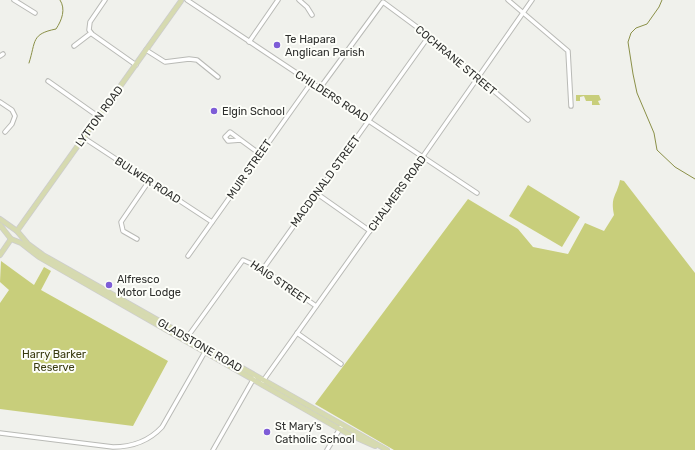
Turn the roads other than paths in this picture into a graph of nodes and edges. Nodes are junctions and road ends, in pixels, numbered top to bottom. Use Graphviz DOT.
graph roads {
  1 [pos="14,0"];
  2 [pos="105,0"];
  3 [pos="184,0"];
  4 [pos="278,0"];
  5 [pos="299,0"];
  6 [pos="508,0"];
  7 [pos="532,0"];
  8 [pos="35,13"];
  9 [pos="523,13"];
  10 [pos="312,15"];
  11 [pos="91,33"];
  12 [pos="429,36"];
  13 [pos="249,42"];
  14 [pos="74,46"];
  15 [pos="146,50"];
  16 [pos="136,65"];
  17 [pos="218,77"];
  18 [pos="478,77"];
  19 [pos="48,81"];
  20 [pos="311,83"];
  21 [pos="320,88"];
  22 [pos="0,102"];
  23 [pos="571,106"];
  24 [pos="99,117"];
  25 [pos="369,120"];
  26 [pos="528,120"];
  27 [pos="5,132"];
  28 [pos="84,138"];
  29 [pos="241,140"];
  30 [pos="260,154"];
  31 [pos="423,156"];
  32 [pos="149,181"];
  33 [pos="316,193"];
  34 [pos="478,193"];
  35 [pos="0,220"];
  36 [pos="212,222"];
  37 [pos="0,225"];
  38 [pos="370,231"];
  39 [pos="16,232"];
  40 [pos="12,238"];
  41 [pos="137,239"];
  42 [pos="0,255"];
  43 [pos="188,256"];
  44 [pos="263,269"];
  45 [pos="316,306"];
  46 [pos="297,333"];
  47 [pos="186,339"];
  48 [pos="206,351"];
  49 [pos="341,364"];
  50 [pos="254,378"];
  51 [pos="262,383"];
  52 [pos="341,428"];
  53 [pos="0,433"];
  54 [pos="213,450"];
  55 [pos="327,450"];
  56 [pos="381,450"];
  57 [pos="387,450"];
  1 -- 8 [label="street"];
  2 -- 11 [label="street"];
  3 -- 13 [label="street, CHILDERS ROAD"];
  3 -- 15 [label="main road, LYTTON ROAD"];
  4 -- 13 [label="street"];
  5 -- 10 [label="street"];
  6 -- 9 [label="street"];
  7 -- 9 [label="street, CHALMERS ROAD"];
  9 -- 18 [label="street, CHALMERS ROAD"];
  9 -- 23 [label="street"];
  11 -- 14 [label="street"];
  11 -- 16 [label="street"];
  12 -- 18 [label="street, COCHRANE STREET"];
  12 -- 21 [label="street, COCHRANE STREET"];
  12 -- 25 [label="street, MACDONALD STREET"];
  13 -- 20 [label="street, CHILDERS ROAD"];
  15 -- 16 [label="main road, LYTTON ROAD"];
  15 -- 17 [label="street"];
  16 -- 24 [label="main road, LYTTON ROAD"];
  18 -- 26 [label="street, COCHRANE STREET"];
  18 -- 31 [label="street, CHALMERS ROAD"];
  19 -- 24 [label="street"];
  20 -- 21 [label="street, CHILDERS ROAD"];
  20 -- 30 [label="street, MUIR STREET"];
  21 -- 25 [label="street, CHILDERS ROAD"];
  22 -- 27 [label="street"];
  24 -- 28 [label="main road, LYTTON ROAD"];
  25 -- 31 [label="street, CHILDERS ROAD"];
  25 -- 33 [label="street, MACDONALD STREET"];
  28 -- 32 [label="street, BULWER ROAD"];
  28 -- 39 [label="main road, LYTTON ROAD"];
  29 -- 30 [label="street"];
  30 -- 36 [label="street, MUIR STREET"];
  31 -- 34 [label="street, CHILDERS ROAD"];
  31 -- 38 [label="street, CHALMERS ROAD"];
  32 -- 36 [label="street, BULWER ROAD"];
  32 -- 41 [label="street"];
  33 -- 38 [label="street"];
  33 -- 44 [label="street, MACDONALD STREET"];
  35 -- 39 [label="main road, GLADSTONE ROAD"];
  36 -- 43 [label="street, MUIR STREET"];
  37 -- 40 [label="main road, GLADSTONE ROAD"];
  38 -- 45 [label="street, CHALMERS ROAD"];
  39 -- 40 [label="main road"];
  39 -- 40 [label="main road"];
  39 -- 47 [label="main road, GLADSTONE ROAD"];
  40 -- 42 [label="main road"];
  40 -- 47 [label="main road, GLADSTONE ROAD"];
  44 -- 45 [label="street, HAIG STREET"];
  44 -- 47 [label="street, HAIG STREET"];
  45 -- 46 [label="street, CHALMERS ROAD"];
  46 -- 49 [label="street"];
  46 -- 51 [label="street, CHALMERS ROAD"];
  47 -- 48 [label="main road, GLADSTONE ROAD"];
  48 -- 50 [label="main road, GLADSTONE ROAD"];
  48 -- 53 [label="street"];
  50 -- 51 [label="main road, GLADSTONE ROAD"];
  50 -- 54 [label="street"];
  51 -- 52 [label="main road, GLADSTONE ROAD"];
  52 -- 55 [label="street"];
  52 -- 56 [label="main road, GLADSTONE ROAD"];
  52 -- 57 [label="main road, GLADSTONE ROAD"];
}
